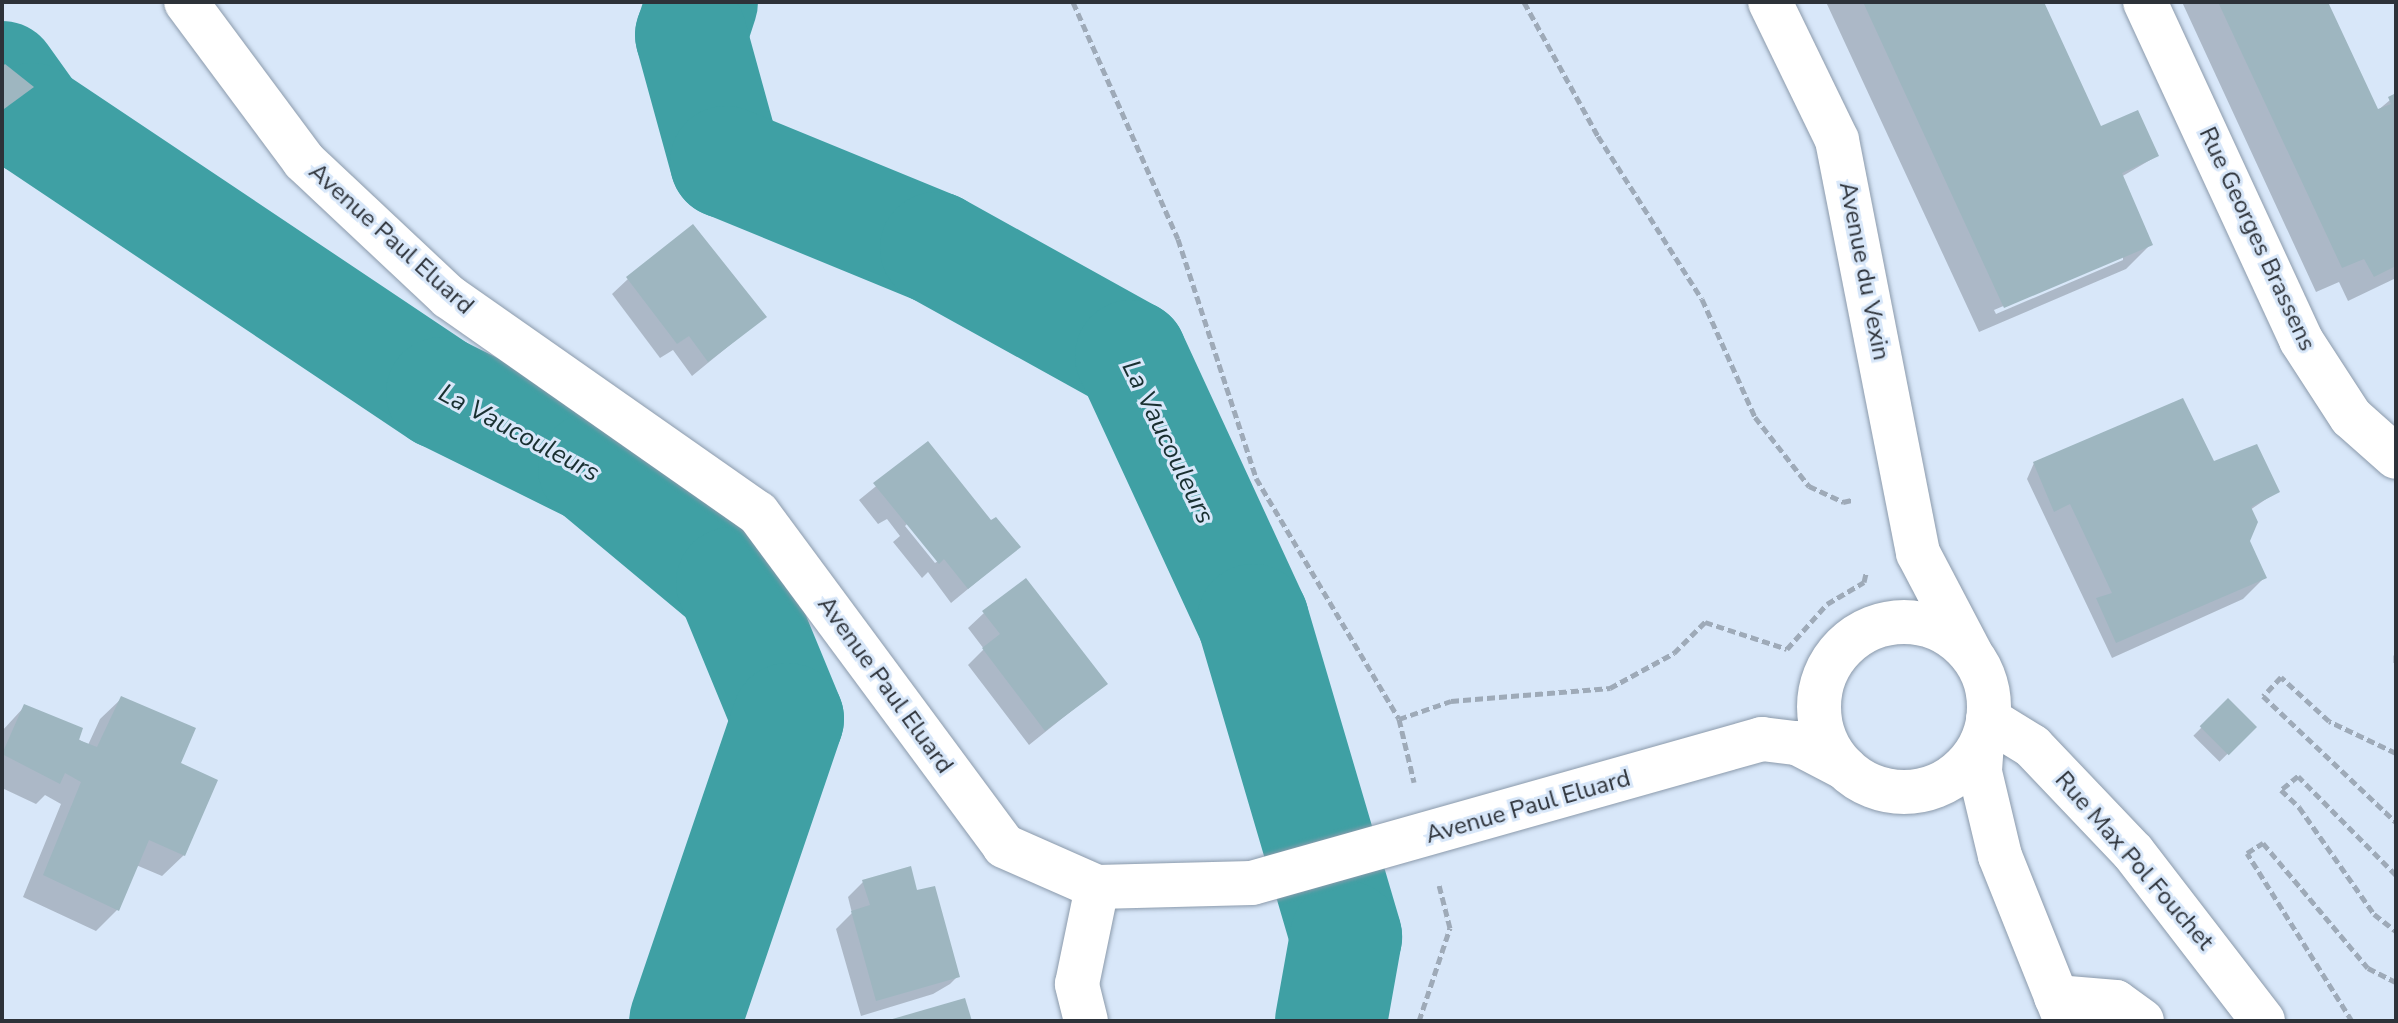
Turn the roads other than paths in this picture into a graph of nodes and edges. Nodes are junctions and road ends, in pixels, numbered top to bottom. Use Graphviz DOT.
graph roads {
  1 [pos="186,2"];
  2 [pos="1770,2"];
  3 [pos="2145,2"];
  4 [pos="2396,457"];
  5 [pos="1918,553"];
  6 [pos="1877,626"];
  7 [pos="1971,654"];
  8 [pos="1822,682"];
  9 [pos="1985,731"];
  10 [pos="1762,739"];
  11 [pos="1845,768"];
  12 [pos="1908,792"];
  13 [pos="2000,856"];
  14 [pos="1097,887"];
  15 [pos="2061,1009"];
  16 [pos="1086,1021"];
  17 [pos="2142,1021"];
  18 [pos="2263,1021"];
  1 -- 14 [label="street, Avenue Paul Eluard"];
  2 -- 5 [label="street, Avenue du Vexin"];
  3 -- 4 [label="street, Rue Georges Brassens"];
  5 -- 6 [label="street, Avenue du Vexin"];
  5 -- 7 [label="street, Avenue du Vexin"];
  6 -- 7 [label="street"];
  6 -- 8 [label="street"];
  7 -- 9 [label="street"];
  8 -- 10 [label="street, Avenue Paul Eluard"];
  8 -- 11 [label="street"];
  9 -- 12 [label="street"];
  9 -- 13 [label="street"];
  9 -- 18 [label="street, Rue Max Pol Fouchet"];
  10 -- 11 [label="street, Avenue Paul Eluard"];
  10 -- 14 [label="street, Avenue Paul Eluard"];
  11 -- 12 [label="street"];
  12 -- 13 [label="street"];
  13 -- 15 [label="street"];
  14 -- 16 [label="street"];
  15 -- 17 [label="street"];
}
